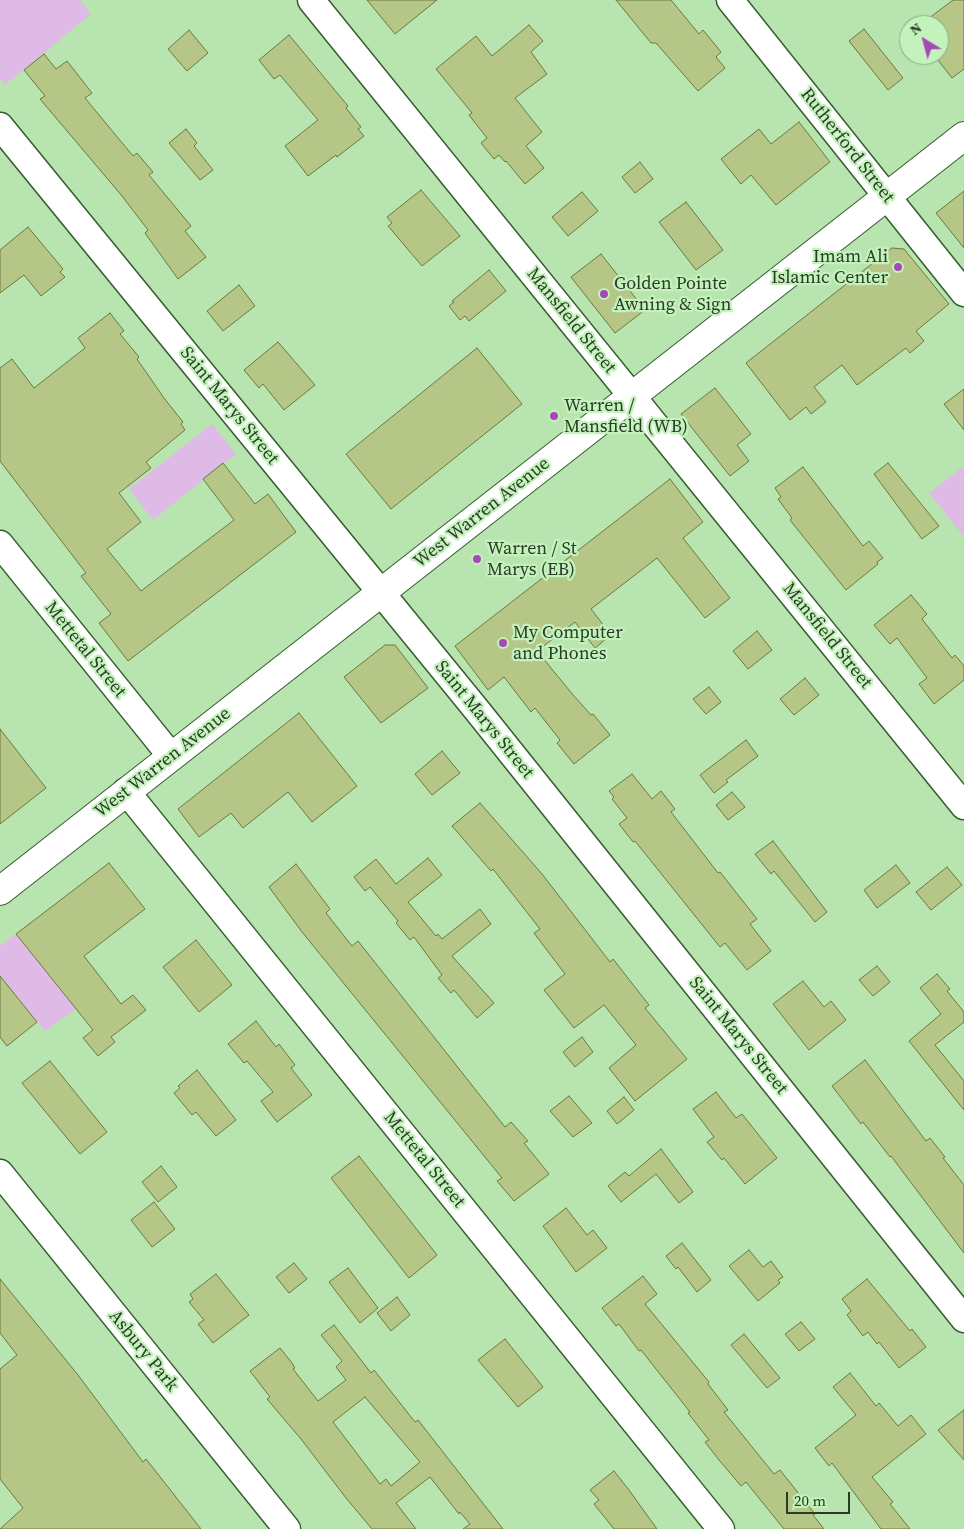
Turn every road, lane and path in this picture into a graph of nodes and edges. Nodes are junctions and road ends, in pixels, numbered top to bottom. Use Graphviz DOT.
graph roads {
  1 [pos="311,0"];
  2 [pos="730,0"];
  3 [pos="0,126"];
  4 [pos="964,136"];
  5 [pos="887,196"];
  6 [pos="964,293"];
  7 [pos="632,396"];
  8 [pos="0,544"];
  9 [pos="381,592"];
  10 [pos="171,756"];
  11 [pos="126,791"];
  12 [pos="964,806"];
  13 [pos="0,891"];
  14 [pos="0,1173"];
  15 [pos="964,1319"];
  16 [pos="287,1529"];
  17 [pos="721,1529"];
  1 -- 7 [label="street, Mansfield Street"];
  2 -- 5 [label="street, Rutherford Street"];
  3 -- 9 [label="street, Saint Marys Street"];
  4 -- 5 [label="main road, West Warren Avenue"];
  5 -- 6 [label="street, Rutherford Street"];
  5 -- 7 [label="main road, West Warren Avenue"];
  7 -- 9 [label="main road, West Warren Avenue"];
  7 -- 12 [label="street, Mansfield Street"];
  8 -- 10 [label="street, Mettetal Street"];
  9 -- 10 [label="main road, West Warren Avenue"];
  9 -- 15 [label="street, Saint Marys Street"];
  10 -- 11 [label="main road, West Warren Avenue"];
  11 -- 13 [label="main road, West Warren Avenue"];
  11 -- 17 [label="street, Mettetal Street"];
  14 -- 16 [label="street, Asbury Park"];
}
